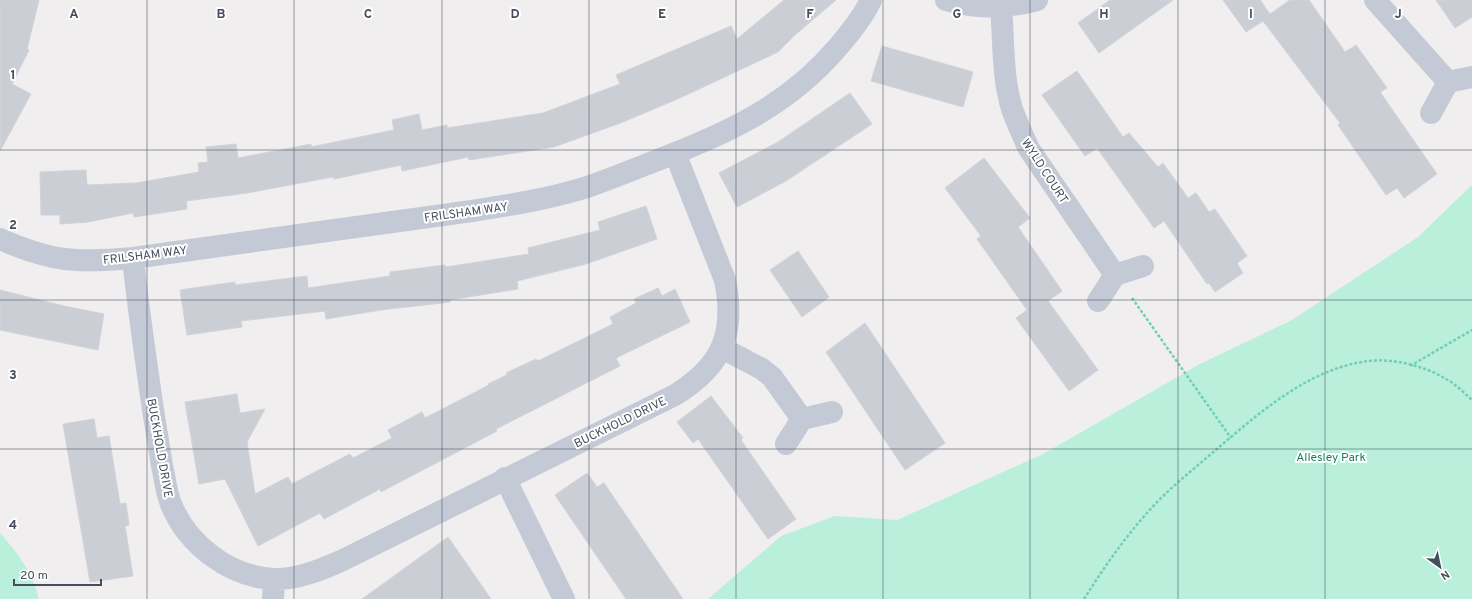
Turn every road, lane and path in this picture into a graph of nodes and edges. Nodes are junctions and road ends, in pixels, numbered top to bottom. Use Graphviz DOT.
graph roads {
  1 [pos="871,0"];
  2 [pos="946,0"];
  3 [pos="1037,0"];
  4 [pos="1376,0"];
  5 [pos="1002,7"];
  6 [pos="1472,77"];
  7 [pos="1448,82"];
  8 [pos="1431,113"];
  9 [pos="674,153"];
  10 [pos="0,240"];
  11 [pos="133,258"];
  12 [pos="1143,266"];
  13 [pos="1115,274"];
  14 [pos="1098,301"];
  15 [pos="1472,330"];
  16 [pos="722,348"];
  17 [pos="1410,366"];
  18 [pos="1472,400"];
  19 [pos="832,412"];
  20 [pos="802,419"];
  21 [pos="1231,438"];
  22 [pos="786,444"];
  23 [pos="505,478"];
  24 [pos="274,589"];
  25 [pos="564,599"];
  26 [pos="1084,599"];
  1 -- 9 [label="street, FRILSHAM WAY"];
  2 -- 5 [label="street"];
  3 -- 5 [label="street"];
  4 -- 7 [label="street"];
  5 -- 13 [label="street, WYLD COURT"];
  6 -- 7 [label="street"];
  7 -- 8 [label="street"];
  9 -- 11 [label="street, FRILSHAM WAY"];
  9 -- 16 [label="street, BUCKHOLD DRIVE"];
  10 -- 11 [label="street, FRILSHAM WAY"];
  11 -- 24 [label="street, BUCKHOLD DRIVE"];
  12 -- 13 [label="street"];
  13 -- 14 [label="street"];
  13 -- 21 [label="path"];
  15 -- 17 [label="path"];
  16 -- 20 [label="street"];
  16 -- 23 [label="street, BUCKHOLD DRIVE"];
  17 -- 18 [label="path"];
  17 -- 21 [label="path"];
  19 -- 20 [label="street"];
  20 -- 22 [label="street"];
  21 -- 26 [label="path"];
  23 -- 24 [label="street, BUCKHOLD DRIVE"];
  23 -- 25 [label="street"];
}
